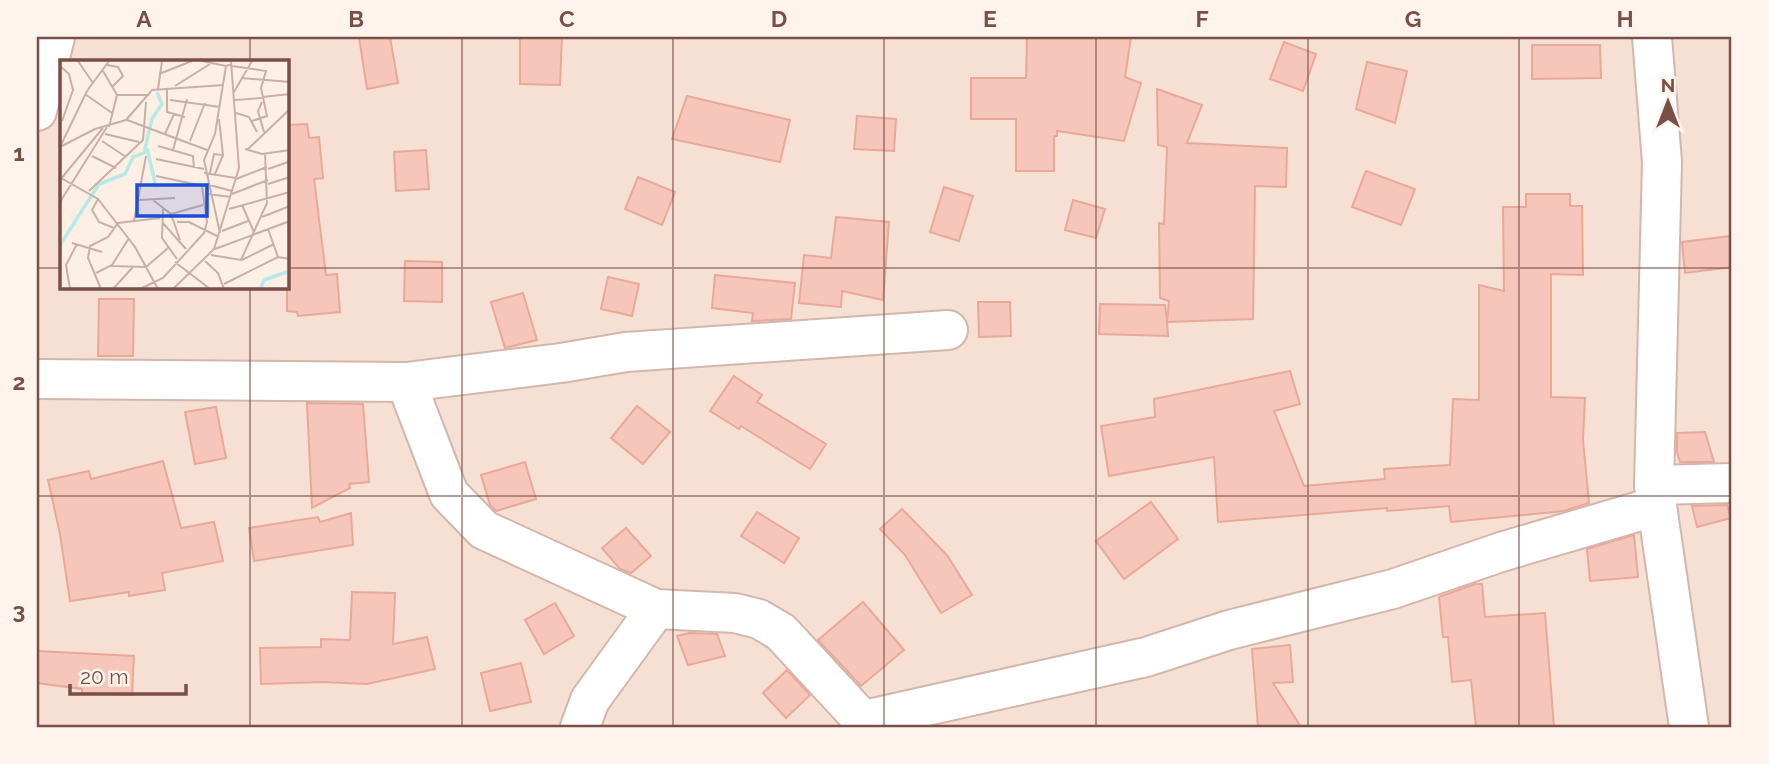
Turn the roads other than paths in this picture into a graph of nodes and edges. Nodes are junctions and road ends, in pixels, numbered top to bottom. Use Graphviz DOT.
graph roads {
  1 [pos="55,37"];
  2 [pos="1653,37"];
  3 [pos="37,111"];
  4 [pos="948,330"];
  5 [pos="37,379"];
  6 [pos="405,382"];
  7 [pos="1732,483"];
  8 [pos="1655,496"];
  9 [pos="656,609"];
  10 [pos="866,724"];
  11 [pos="580,727"];
  12 [pos="1689,727"];
  1 -- 3 [label="street"];
  2 -- 8 [label="street"];
  4 -- 6 [label="street"];
  5 -- 6 [label="street"];
  6 -- 9 [label="street"];
  7 -- 8 [label="street"];
  8 -- 10 [label="street"];
  8 -- 12 [label="street"];
  9 -- 10 [label="street"];
  9 -- 11 [label="street"];
}
